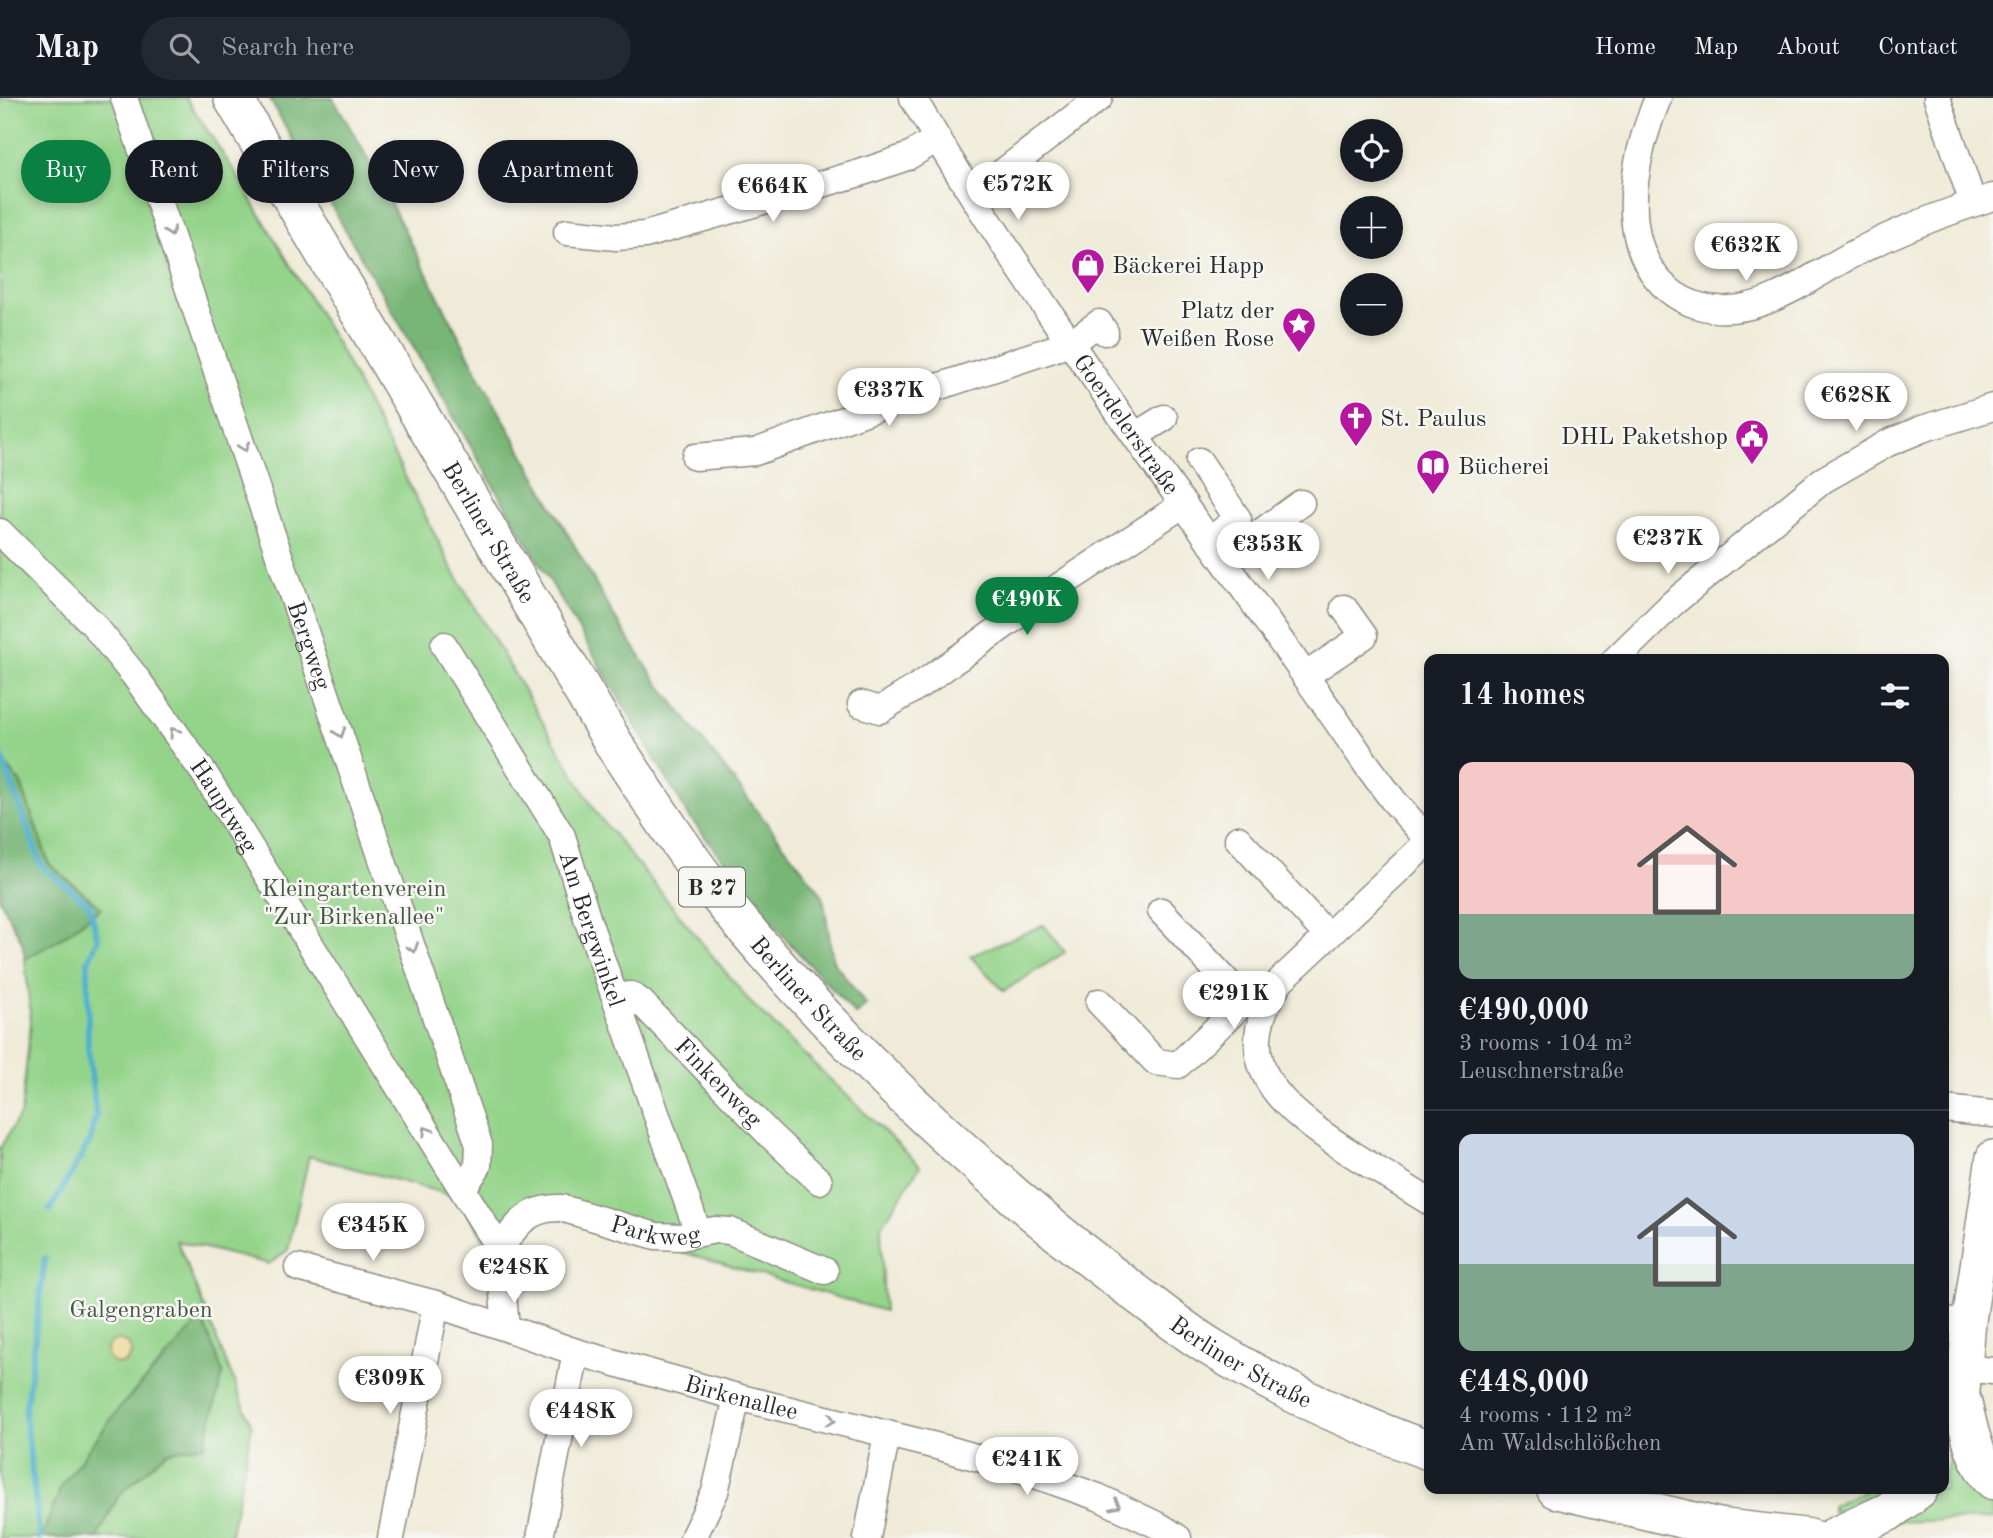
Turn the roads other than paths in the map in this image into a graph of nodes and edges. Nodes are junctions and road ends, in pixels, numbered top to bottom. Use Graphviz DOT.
graph roads {
  1 [pos="124,98"];
  2 [pos="233,98"];
  3 [pos="913,98"];
  4 [pos="1099,98"];
  5 [pos="1658,98"];
  6 [pos="1937,98"];
  7 [pos="937,139"];
  8 [pos="973,195"];
  9 [pos="1983,200"];
  10 [pos="567,232"];
  11 [pos="1105,332"];
  12 [pos="1071,343"];
  13 [pos="1993,407"];
  14 [pos="1164,418"];
  15 [pos="1136,435"];
  16 [pos="695,457"];
  17 [pos="1199,461"];
  18 [pos="1301,503"];
  19 [pos="1184,504"];
  20 [pos="0,532"];
  21 [pos="1217,550"];
  22 [pos="1344,608"];
  23 [pos="444,645"];
  24 [pos="1621,654"];
  25 [pos="1305,676"];
  26 [pos="860,704"];
  27 [pos="1424,835"];
  28 [pos="1238,839"];
  29 [pos="1424,846"];
  30 [pos="1161,911"];
  31 [pos="1327,935"];
  32 [pos="615,997"];
  33 [pos="1099,1002"];
  34 [pos="1249,1014"];
  35 [pos="1949,1110"];
  36 [pos="1993,1114"];
  37 [pos="1993,1157"];
  38 [pos="818,1181"];
  39 [pos="463,1189"];
  40 [pos="1424,1198"];
  41 [pos="698,1232"];
  42 [pos="499,1251"];
  43 [pos="298,1268"];
  44 [pos="825,1271"];
  45 [pos="436,1304"];
  46 [pos="1956,1321"];
  47 [pos="506,1327"];
  48 [pos="576,1352"];
  49 [pos="1973,1380"];
  50 [pos="737,1397"];
  51 [pos="887,1434"];
  52 [pos="1949,1437"];
  53 [pos="1424,1449"];
  54 [pos="1993,1480"];
  55 [pos="1577,1494"];
  56 [pos="1913,1494"];
  57 [pos="1164,1534"];
  58 [pos="391,1538"];
  59 [pos="540,1538"];
  60 [pos="693,1538"];
  61 [pos="867,1538"];
  62 [pos="1807,1538"];
  63 [pos="1832,1538"];
  1 -- 39 [label="street, Bergweg, one-way"];
  2 -- 53 [label="highway, Berliner Straße / B 27"];
  3 -- 7 [label="street, Goerdelerstraße"];
  4 -- 8 [label="street"];
  5 -- 9 [label="street"];
  6 -- 9 [label="street"];
  7 -- 8 [label="street, Goerdelerstraße"];
  7 -- 10 [label="street"];
  8 -- 12 [label="street, Goerdelerstraße"];
  11 -- 12 [label="street"];
  12 -- 15 [label="street, Goerdelerstraße"];
  12 -- 16 [label="street"];
  13 -- 24 [label="street"];
  14 -- 15 [label="street"];
  15 -- 19 [label="street, Goerdelerstraße"];
  17 -- 21 [label="street"];
  18 -- 21 [label="street"];
  19 -- 21 [label="street, Goerdelerstraße"];
  19 -- 26 [label="street"];
  39 -- 20 [label="street, Hauptweg, one-way"];
  21 -- 25 [label="street, Goerdelerstraße"];
  22 -- 25 [label="street"];
  23 -- 32 [label="street, Am Bergwinkel"];
  25 -- 27 [label="street, Goerdelerstraße"];
  28 -- 31 [label="street"];
  29 -- 31 [label="street"];
  30 -- 34 [label="street"];
  31 -- 34 [label="street"];
  32 -- 38 [label="street, Finkenweg"];
  32 -- 41 [label="street, Am Bergwinkel"];
  33 -- 34 [label="street"];
  34 -- 40 [label="street"];
  35 -- 36 [label="street"];
  37 -- 46 [label="main road"];
  39 -- 42 [label="street, Hauptweg"];
  41 -- 42 [label="street, Parkweg"];
  41 -- 44 [label="street, Parkweg"];
  42 -- 47 [label="street"];
  43 -- 45 [label="street, Birkenallee"];
  45 -- 47 [label="street, Birkenallee"];
  45 -- 58 [label="street"];
  46 -- 49 [label="main road"];
  47 -- 48 [label="street, Birkenallee"];
  48 -- 50 [label="street, Birkenallee"];
  48 -- 59 [label="street"];
  49 -- 52 [label="highway"];
  49 -- 54 [label="highway"];
  50 -- 51 [label="street, Birkenallee, one-way"];
  50 -- 60 [label="street"];
  51 -- 57 [label="street, Birkenallee, one-way"];
  51 -- 61 [label="street"];
  55 -- 62 [label="highway"];
  56 -- 63 [label="highway"];
}
